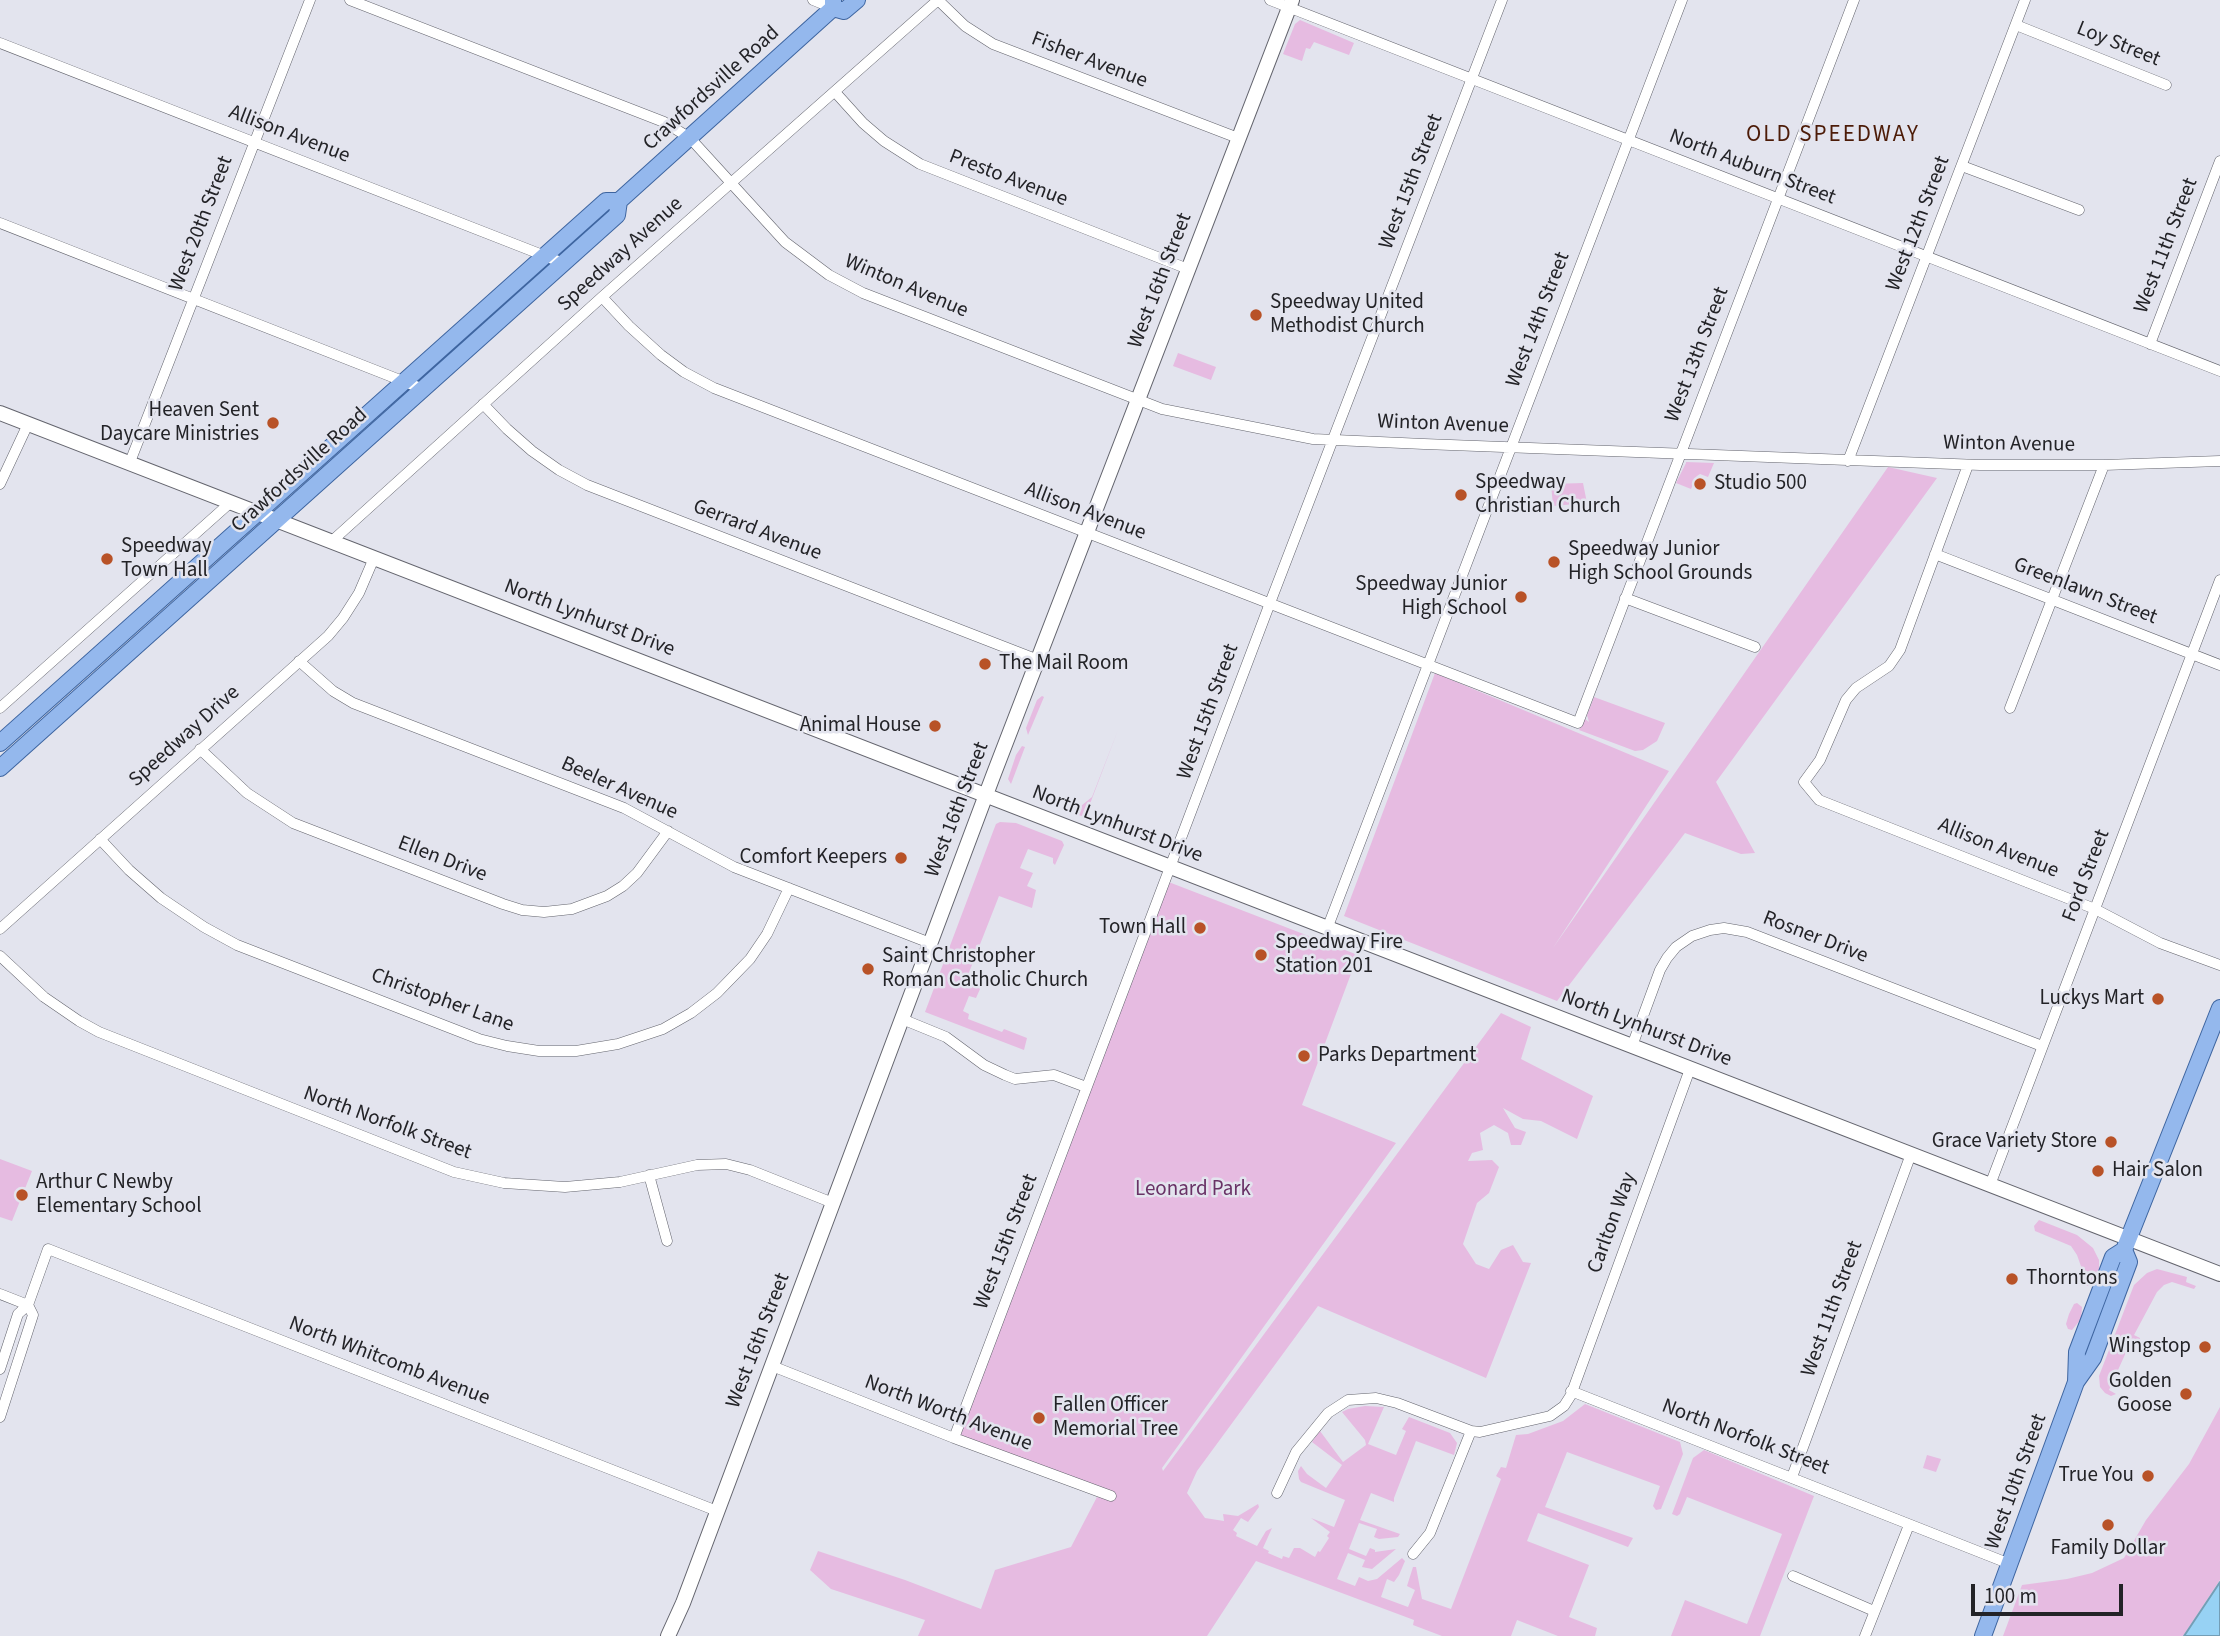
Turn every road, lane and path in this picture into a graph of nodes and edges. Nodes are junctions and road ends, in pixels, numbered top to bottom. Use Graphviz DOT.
graph roads {
  1 [pos="310,0"];
  2 [pos="350,0"];
  3 [pos="813,0"];
  4 [pos="857,0"];
  5 [pos="938,0"];
  6 [pos="1270,0"];
  7 [pos="1502,0"];
  8 [pos="1682,0"];
  9 [pos="1854,0"];
  10 [pos="2025,0"];
  11 [pos="833,4"];
  12 [pos="1290,4"];
  13 [pos="2016,24"];
  14 [pos="0,43"];
  15 [pos="1472,79"];
  16 [pos="2166,85"];
  17 [pos="835,92"];
  18 [pos="690,138"];
  19 [pos="1238,138"];
  20 [pos="1628,140"];
  21 [pos="254,142"];
  22 [pos="2220,161"];
  23 [pos="1962,166"];
  24 [pos="730,183"];
  25 [pos="1777,198"];
  26 [pos="619,201"];
  27 [pos="2079,210"];
  28 [pos="0,223"];
  29 [pos="544,256"];
  30 [pos="1927,257"];
  31 [pos="563,263"];
  32 [pos="1188,269"];
  33 [pos="602,297"];
  34 [pos="194,299"];
  35 [pos="2150,344"];
  36 [pos="2220,372"];
  37 [pos="404,381"];
  38 [pos="423,389"];
  39 [pos="1138,400"];
  40 [pos="483,404"];
  41 [pos="0,413"];
  42 [pos="28,424"];
  43 [pos="1332,439"];
  44 [pos="1510,448"];
  45 [pos="1681,454"];
  46 [pos="1848,461"];
  47 [pos="2220,461"];
  48 [pos="130,462"];
  49 [pos="1968,464"];
  50 [pos="2104,466"];
  51 [pos="0,484"];
  52 [pos="231,502"];
  53 [pos="258,513"];
  54 [pos="278,520"];
  55 [pos="1087,534"];
  56 [pos="331,541"];
  57 [pos="1935,554"];
  58 [pos="374,558"];
  59 [pos="2220,580"];
  60 [pos="1625,598"];
  61 [pos="2053,601"];
  62 [pos="1269,603"];
  63 [pos="1755,647"];
  64 [pos="2192,654"];
  65 [pos="1038,660"];
  66 [pos="299,661"];
  67 [pos="1427,665"];
  68 [pos="2220,665"];
  69 [pos="0,708"];
  70 [pos="2010,708"];
  71 [pos="1578,723"];
  72 [pos="0,743"];
  73 [pos="200,750"];
  74 [pos="0,768"];
  75 [pos="986,796"];
  76 [pos="668,831"];
  77 [pos="100,839"];
  78 [pos="1171,868"];
  79 [pos="789,888"];
  80 [pos="2095,909"];
  81 [pos="0,929"];
  82 [pos="1327,929"];
  83 [pos="930,943"];
  84 [pos="0,956"];
  85 [pos="2220,965"];
  86 [pos="2220,1008"];
  87 [pos="902,1018"];
  88 [pos="1632,1046"];
  89 [pos="2042,1046"];
  90 [pos="1690,1069"];
  91 [pos="1086,1087"];
  92 [pos="1911,1154"];
  93 [pos="649,1175"];
  94 [pos="1990,1185"];
  95 [pos="833,1203"];
  96 [pos="667,1241"];
  97 [pos="2126,1244"];
  98 [pos="2220,1274"];
  99 [pos="0,1294"];
  100 [pos="29,1305"];
  101 [pos="772,1366"];
  102 [pos="0,1369"];
  103 [pos="1571,1391"];
  104 [pos="0,1417"];
  105 [pos="1471,1431"];
  106 [pos="954,1438"];
  107 [pos="1792,1477"];
  108 [pos="1277,1493"];
  109 [pos="1111,1496"];
  110 [pos="717,1511"];
  111 [pos="1909,1525"];
  112 [pos="1413,1554"];
  113 [pos="2010,1564"];
  114 [pos="1793,1576"];
  115 [pos="1874,1611"];
  116 [pos="668,1636"];
  117 [pos="1865,1636"];
  118 [pos="1983,1636"];
  1 -- 21 [label="street, West 20th Street"];
  2 -- 18 [label="street"];
  3 -- 11 [label="street"];
  4 -- 11 [label="main road, Crawfordsville Road"];
  5 -- 17 [label="street, Speedway Avenue"];
  5 -- 19 [label="street, Fisher Avenue"];
  6 -- 12 [label="street, North Auburn Street"];
  7 -- 15 [label="street, West 15th Street"];
  8 -- 20 [label="street, West 14th Street"];
  9 -- 25 [label="street, West 13th Street"];
  10 -- 13 [label="street, West 12th Street"];
  11 -- 18 [label="main road, Crawfordsville Road"];
  12 -- 15 [label="street, North Auburn Street"];
  12 -- 19 [label="main road, West 16th Street"];
  13 -- 16 [label="street, Loy Street"];
  13 -- 23 [label="street, West 12th Street"];
  14 -- 21 [label="street, Allison Avenue"];
  15 -- 20 [label="street, North Auburn Street"];
  15 -- 43 [label="street, West 15th Street"];
  17 -- 24 [label="street, Speedway Avenue"];
  17 -- 32 [label="street, Presto Avenue"];
  18 -- 24 [label="street, Winton Avenue"];
  18 -- 26 [label="main road, Crawfordsville Road"];
  19 -- 32 [label="main road, West 16th Street"];
  20 -- 25 [label="street, North Auburn Street"];
  20 -- 44 [label="street, West 14th Street"];
  21 -- 29 [label="street, Allison Avenue"];
  21 -- 34 [label="street, West 20th Street"];
  22 -- 35 [label="street, West 11th Street"];
  23 -- 27 [label="street"];
  23 -- 30 [label="street, West 12th Street"];
  24 -- 33 [label="street, Speedway Avenue"];
  24 -- 39 [label="street, Winton Avenue"];
  25 -- 30 [label="street, North Auburn Street"];
  25 -- 45 [label="street, West 13th Street"];
  26 -- 29 [label="main road, Crawfordsville Road"];
  26 -- 31 [label="main road, Crawfordsville Road"];
  28 -- 34 [label="street"];
  29 -- 31 [label="street, Allison Avenue"];
  29 -- 37 [label="main road, Crawfordsville Road"];
  30 -- 35 [label="street, North Auburn Street"];
  30 -- 46 [label="street, West 12th Street"];
  31 -- 38 [label="main road, Crawfordsville Road"];
  32 -- 39 [label="main road, West 16th Street"];
  33 -- 40 [label="street, Speedway Avenue"];
  33 -- 55 [label="street, Allison Avenue"];
  34 -- 37 [label="street"];
  34 -- 48 [label="street, West 20th Street"];
  35 -- 36 [label="street, North Auburn Street"];
  37 -- 38 [label="street"];
  37 -- 53 [label="main road, Crawfordsville Road"];
  38 -- 54 [label="main road, Crawfordsville Road"];
  39 -- 43 [label="street, Winton Avenue"];
  39 -- 55 [label="main road, West 16th Street"];
  40 -- 56 [label="street, Speedway Avenue"];
  40 -- 65 [label="street, Gerrard Avenue"];
  41 -- 42 [label="main road, North Lynhurst Drive"];
  42 -- 48 [label="main road, North Lynhurst Drive"];
  42 -- 51 [label="street"];
  43 -- 44 [label="street, Winton Avenue"];
  43 -- 62 [label="street, West 15th Street"];
  44 -- 45 [label="street, Winton Avenue"];
  44 -- 67 [label="street, West 14th Street"];
  45 -- 46 [label="street, Winton Avenue"];
  45 -- 60 [label="street, West 13th Street"];
  46 -- 49 [label="street, Winton Avenue"];
  47 -- 50 [label="street, Winton Avenue"];
  48 -- 52 [label="main road, North Lynhurst Drive"];
  49 -- 50 [label="street, Winton Avenue"];
  49 -- 57 [label="street"];
  50 -- 61 [label="street"];
  52 -- 53 [label="main road, North Lynhurst Drive"];
  52 -- 69 [label="street, Crawfordsville Road"];
  53 -- 54 [label="main road, North Lynhurst Drive"];
  53 -- 72 [label="main road, Crawfordsville Road"];
  54 -- 56 [label="main road, North Lynhurst Drive"];
  54 -- 74 [label="main road, Crawfordsville Road"];
  55 -- 62 [label="street, Allison Avenue"];
  55 -- 65 [label="main road, West 16th Street"];
  56 -- 58 [label="main road, North Lynhurst Drive"];
  57 -- 61 [label="street, Greenlawn Street"];
  57 -- 80 [label="street, Allison Avenue"];
  58 -- 66 [label="street, Speedway Drive"];
  58 -- 75 [label="main road, North Lynhurst Drive"];
  59 -- 64 [label="street, Ford Street"];
  60 -- 63 [label="street"];
  60 -- 71 [label="street, West 13th Street"];
  61 -- 64 [label="street, Greenlawn Street"];
  61 -- 70 [label="street"];
  62 -- 67 [label="street, Allison Avenue"];
  62 -- 78 [label="street, West 15th Street"];
  64 -- 68 [label="street, Greenlawn Street"];
  64 -- 80 [label="street, Ford Street"];
  65 -- 75 [label="main road, West 16th Street"];
  66 -- 73 [label="street, Speedway Drive"];
  66 -- 76 [label="street, Beeler Avenue"];
  67 -- 71 [label="street, Allison Avenue"];
  67 -- 82 [label="street, West 14th Street"];
  73 -- 76 [label="street, Ellen Drive"];
  73 -- 77 [label="street, Speedway Drive"];
  75 -- 78 [label="main road, North Lynhurst Drive"];
  75 -- 83 [label="main road, West 16th Street"];
  76 -- 79 [label="street, Beeler Avenue"];
  77 -- 79 [label="street, Christopher Lane"];
  77 -- 81 [label="street, Speedway Drive"];
  78 -- 82 [label="main road, North Lynhurst Drive"];
  78 -- 91 [label="street, West 15th Street"];
  79 -- 83 [label="street, Beeler Avenue"];
  80 -- 85 [label="street, Allison Avenue"];
  80 -- 89 [label="street, Ford Street"];
  82 -- 88 [label="main road, North Lynhurst Drive"];
  83 -- 87 [label="main road, West 16th Street"];
  84 -- 93 [label="street, North Norfolk Street"];
  86 -- 97 [label="main road, West 10th Street"];
  87 -- 91 [label="street"];
  87 -- 95 [label="main road, West 16th Street"];
  88 -- 89 [label="street, Rosner Drive"];
  88 -- 90 [label="main road, North Lynhurst Drive"];
  89 -- 94 [label="street, Ford Street"];
  90 -- 92 [label="main road, North Lynhurst Drive"];
  90 -- 103 [label="street, Carlton Way"];
  91 -- 106 [label="street, West 15th Street"];
  92 -- 94 [label="main road, North Lynhurst Drive"];
  92 -- 107 [label="street, West 11th Street"];
  93 -- 95 [label="street, North Norfolk Street"];
  93 -- 96 [label="street"];
  94 -- 97 [label="main road, North Lynhurst Drive"];
  95 -- 101 [label="main road, West 16th Street"];
  97 -- 98 [label="main road, North Lynhurst Drive"];
  97 -- 113 [label="main road, West 10th Street"];
  99 -- 100 [label="street"];
  100 -- 102 [label="street"];
  100 -- 104 [label="street"];
  100 -- 110 [label="street, North Whitcomb Avenue"];
  101 -- 106 [label="street, North Worth Avenue"];
  101 -- 110 [label="main road, West 16th Street"];
  103 -- 105 [label="street"];
  103 -- 107 [label="street, North Norfolk Street"];
  105 -- 108 [label="street"];
  105 -- 112 [label="street"];
  106 -- 109 [label="street, North Worth Avenue"];
  107 -- 111 [label="street, North Norfolk Street"];
  110 -- 116 [label="main road, West 16th Street"];
  111 -- 113 [label="street, North Norfolk Street"];
  111 -- 115 [label="street"];
  113 -- 118 [label="main road, West 10th Street"];
  114 -- 115 [label="street"];
  115 -- 117 [label="street"];
}
